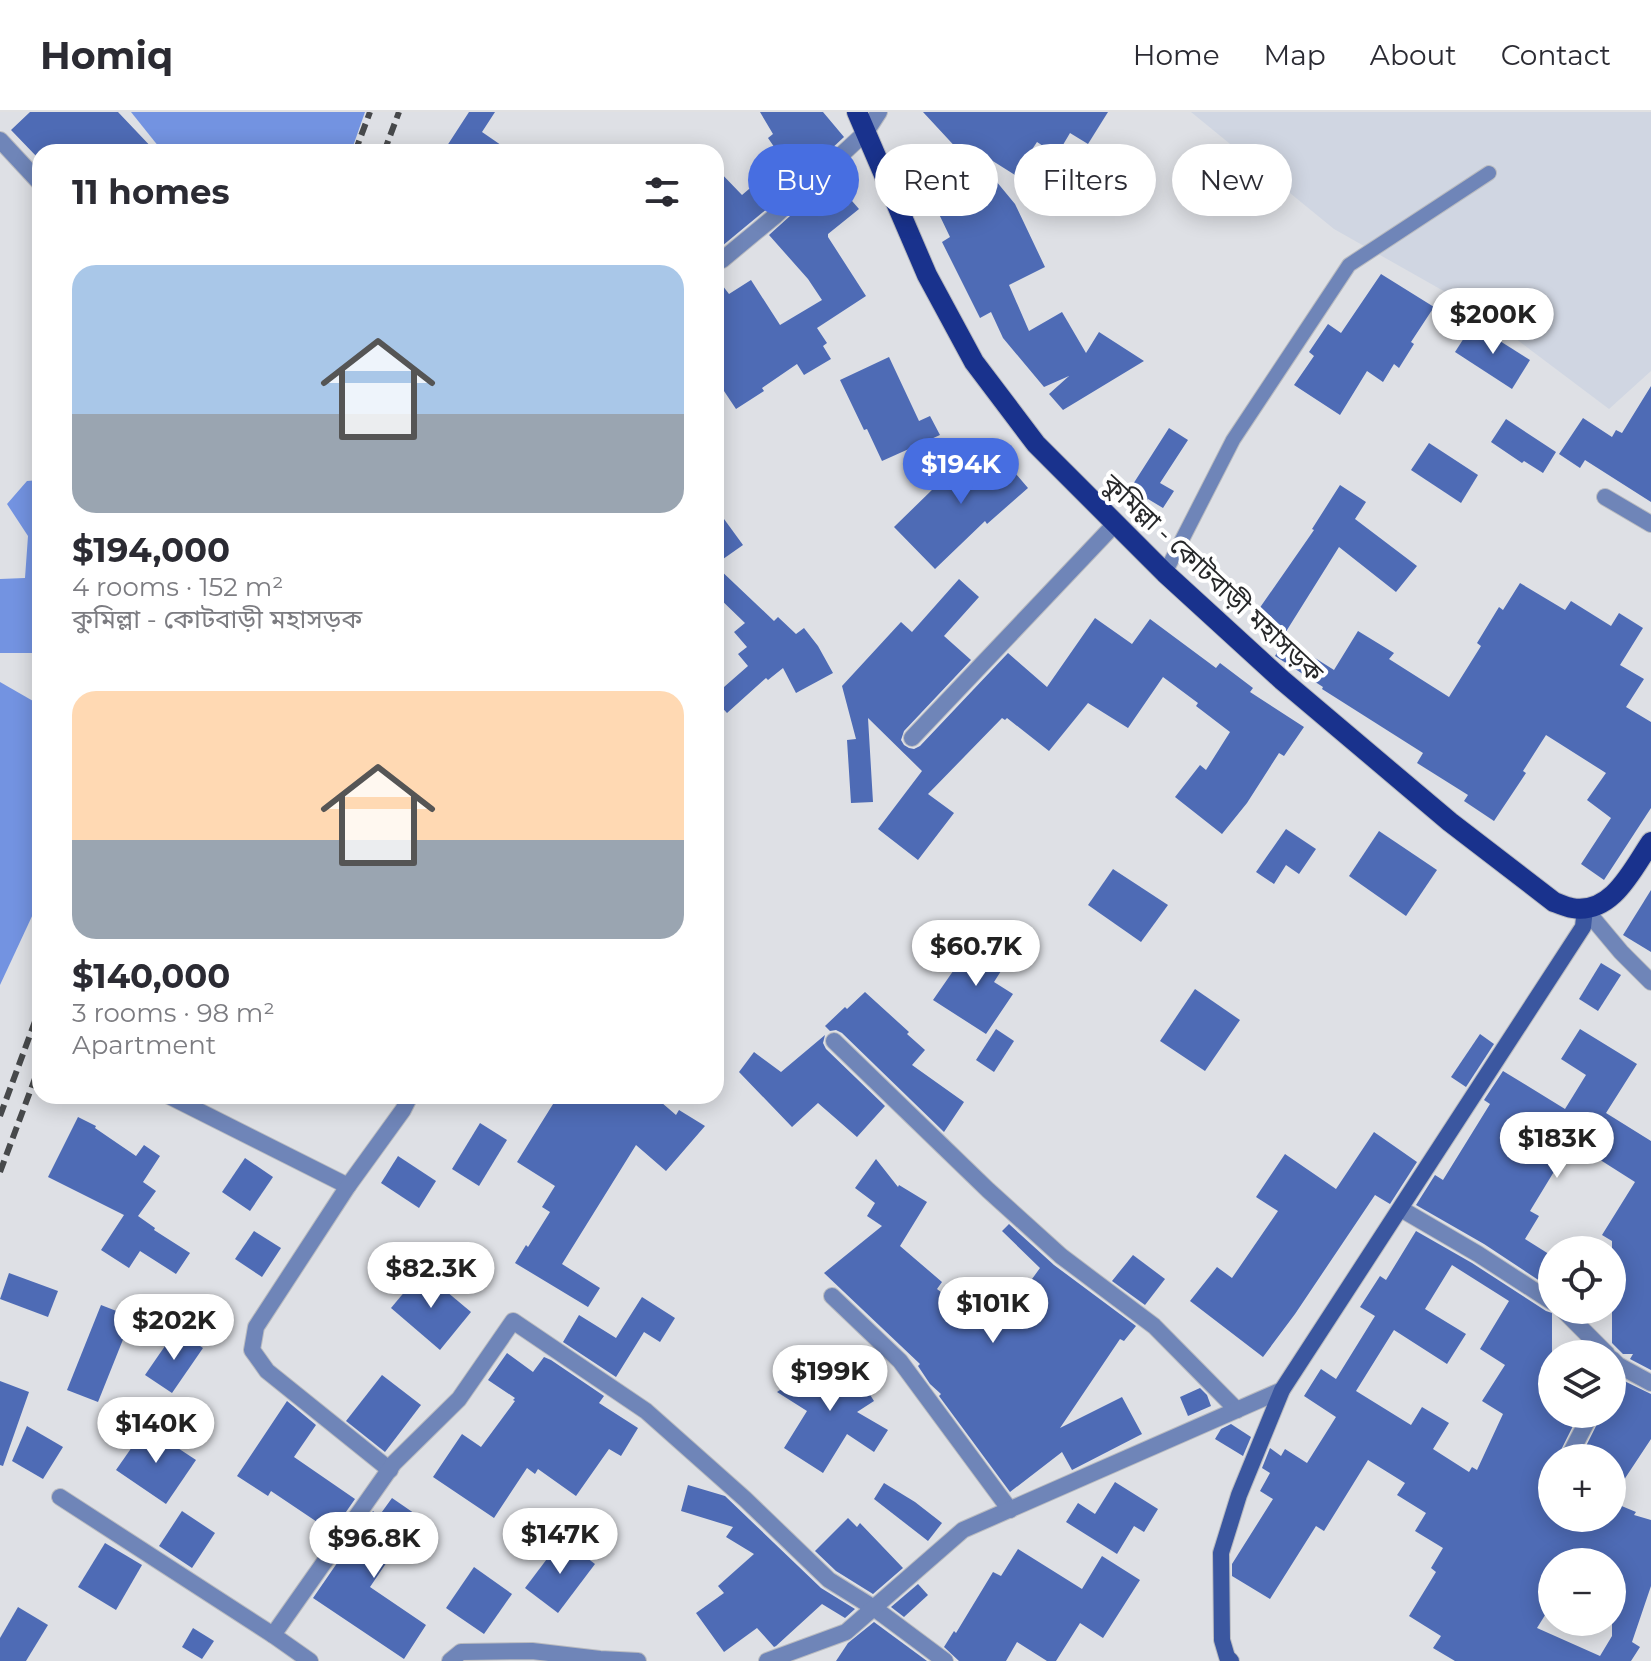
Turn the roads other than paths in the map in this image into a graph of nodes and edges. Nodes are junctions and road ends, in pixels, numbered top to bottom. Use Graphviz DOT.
graph roads {
  1 [pos="857,112"];
  2 [pos="879,112"];
  3 [pos="866,132"];
  4 [pos="0,140"];
  5 [pos="1489,173"];
  6 [pos="32,174"];
  7 [pos="724,258"];
  8 [pos="1605,497"];
  9 [pos="1115,524"];
  10 [pos="1651,524"];
  11 [pos="1165,573"];
  12 [pos="912,738"];
  13 [pos="1651,842"];
  14 [pos="1585,909"];
  15 [pos="1651,982"];
  16 [pos="834,1041"];
  17 [pos="185,1104"];
  18 [pos="406,1104"];
  19 [pos="348,1186"];
  20 [pos="1401,1209"];
  21 [pos="1538,1293"];
  22 [pos="832,1296"];
  23 [pos="1576,1324"];
  24 [pos="1590,1340"];
  25 [pos="1626,1371"];
  26 [pos="1651,1383"];
  27 [pos="1282,1390"];
  28 [pos="1237,1410"];
  29 [pos="390,1470"];
  30 [pos="60,1497"];
  31 [pos="1010,1510"];
  32 [pos="874,1608"];
  33 [pos="273,1635"];
  34 [pos="310,1661"];
  35 [pos="450,1661"];
  36 [pos="638,1661"];
  37 [pos="767,1661"];
  38 [pos="945,1661"];
  39 [pos="1231,1661"];
  1 -- 3 [label="main road, কুমিল্লা - কোটবাড়ী মহাসড়ক"];
  2 -- 3 [label="street"];
  3 -- 7 [label="street"];
  3 -- 9 [label="main road, কুমিল্লা - কোটবাড়ী মহাসড়ক"];
  4 -- 6 [label="street"];
  5 -- 11 [label="lane"];
  8 -- 10 [label="street"];
  9 -- 11 [label="main road, কুমিল্লা - কোটবাড়ী মহাসড়ক"];
  9 -- 12 [label="street"];
  11 -- 14 [label="main road, কুমিল্লা - কোটবাড়ী মহাসড়ক"];
  13 -- 14 [label="main road"];
  14 -- 15 [label="street"];
  14 -- 20 [label="street"];
  16 -- 28 [label="street"];
  17 -- 19 [label="street"];
  18 -- 19 [label="street"];
  19 -- 29 [label="street"];
  20 -- 21 [label="street"];
  20 -- 27 [label="street"];
  22 -- 31 [label="street"];
  23 -- 24 [label="street"];
  25 -- 26 [label="street"];
  27 -- 28 [label="street"];
  27 -- 39 [label="street"];
  28 -- 31 [label="street"];
  29 -- 32 [label="street"];
  29 -- 33 [label="street"];
  30 -- 33 [label="street"];
  31 -- 32 [label="street"];
  32 -- 37 [label="street"];
  32 -- 38 [label="street"];
  33 -- 34 [label="street"];
  35 -- 36 [label="street"];
}
